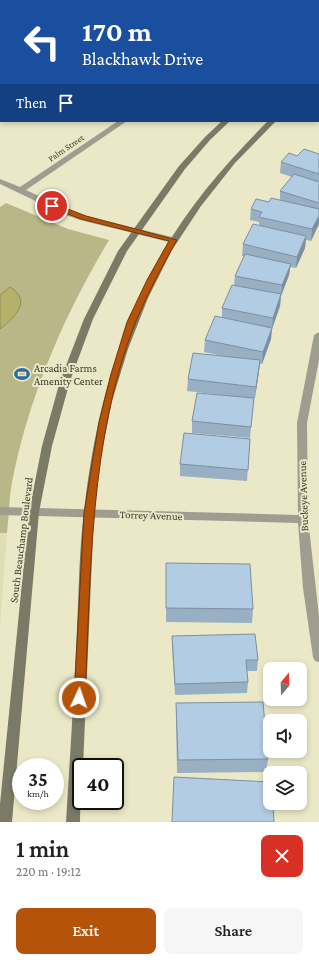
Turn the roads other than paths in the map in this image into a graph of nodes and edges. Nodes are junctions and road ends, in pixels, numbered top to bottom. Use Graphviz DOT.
graph roads {
  1 [pos="122,122"];
  2 [pos="225,122"];
  3 [pos="271,122"];
  4 [pos="0,181"];
  5 [pos="20,191"];
  6 [pos="136,231"];
  7 [pos="173,240"];
  8 [pos="318,339"];
  9 [pos="0,511"];
  10 [pos="34,512"];
  11 [pos="89,513"];
  12 [pos="303,519"];
  13 [pos="319,657"];
  14 [pos="5,822"];
  15 [pos="73,822"];
  1 -- 5 [label="street, Palm Street"];
  2 -- 6 [label="street, South Beauchamp Boulevard"];
  3 -- 7 [label="street"];
  4 -- 5 [label="street"];
  5 -- 6 [label="street"];
  6 -- 7 [label="street"];
  6 -- 10 [label="street, South Beauchamp Boulevard"];
  7 -- 11 [label="street"];
  8 -- 12 [label="street, Buckeye Avenue"];
  9 -- 10 [label="street, Torrey Avenue"];
  10 -- 11 [label="street, Torrey Avenue"];
  10 -- 14 [label="street, South Beauchamp Boulevard"];
  11 -- 12 [label="street, Torrey Avenue"];
  11 -- 15 [label="street"];
  12 -- 13 [label="street, Buckeye Avenue"];
}
